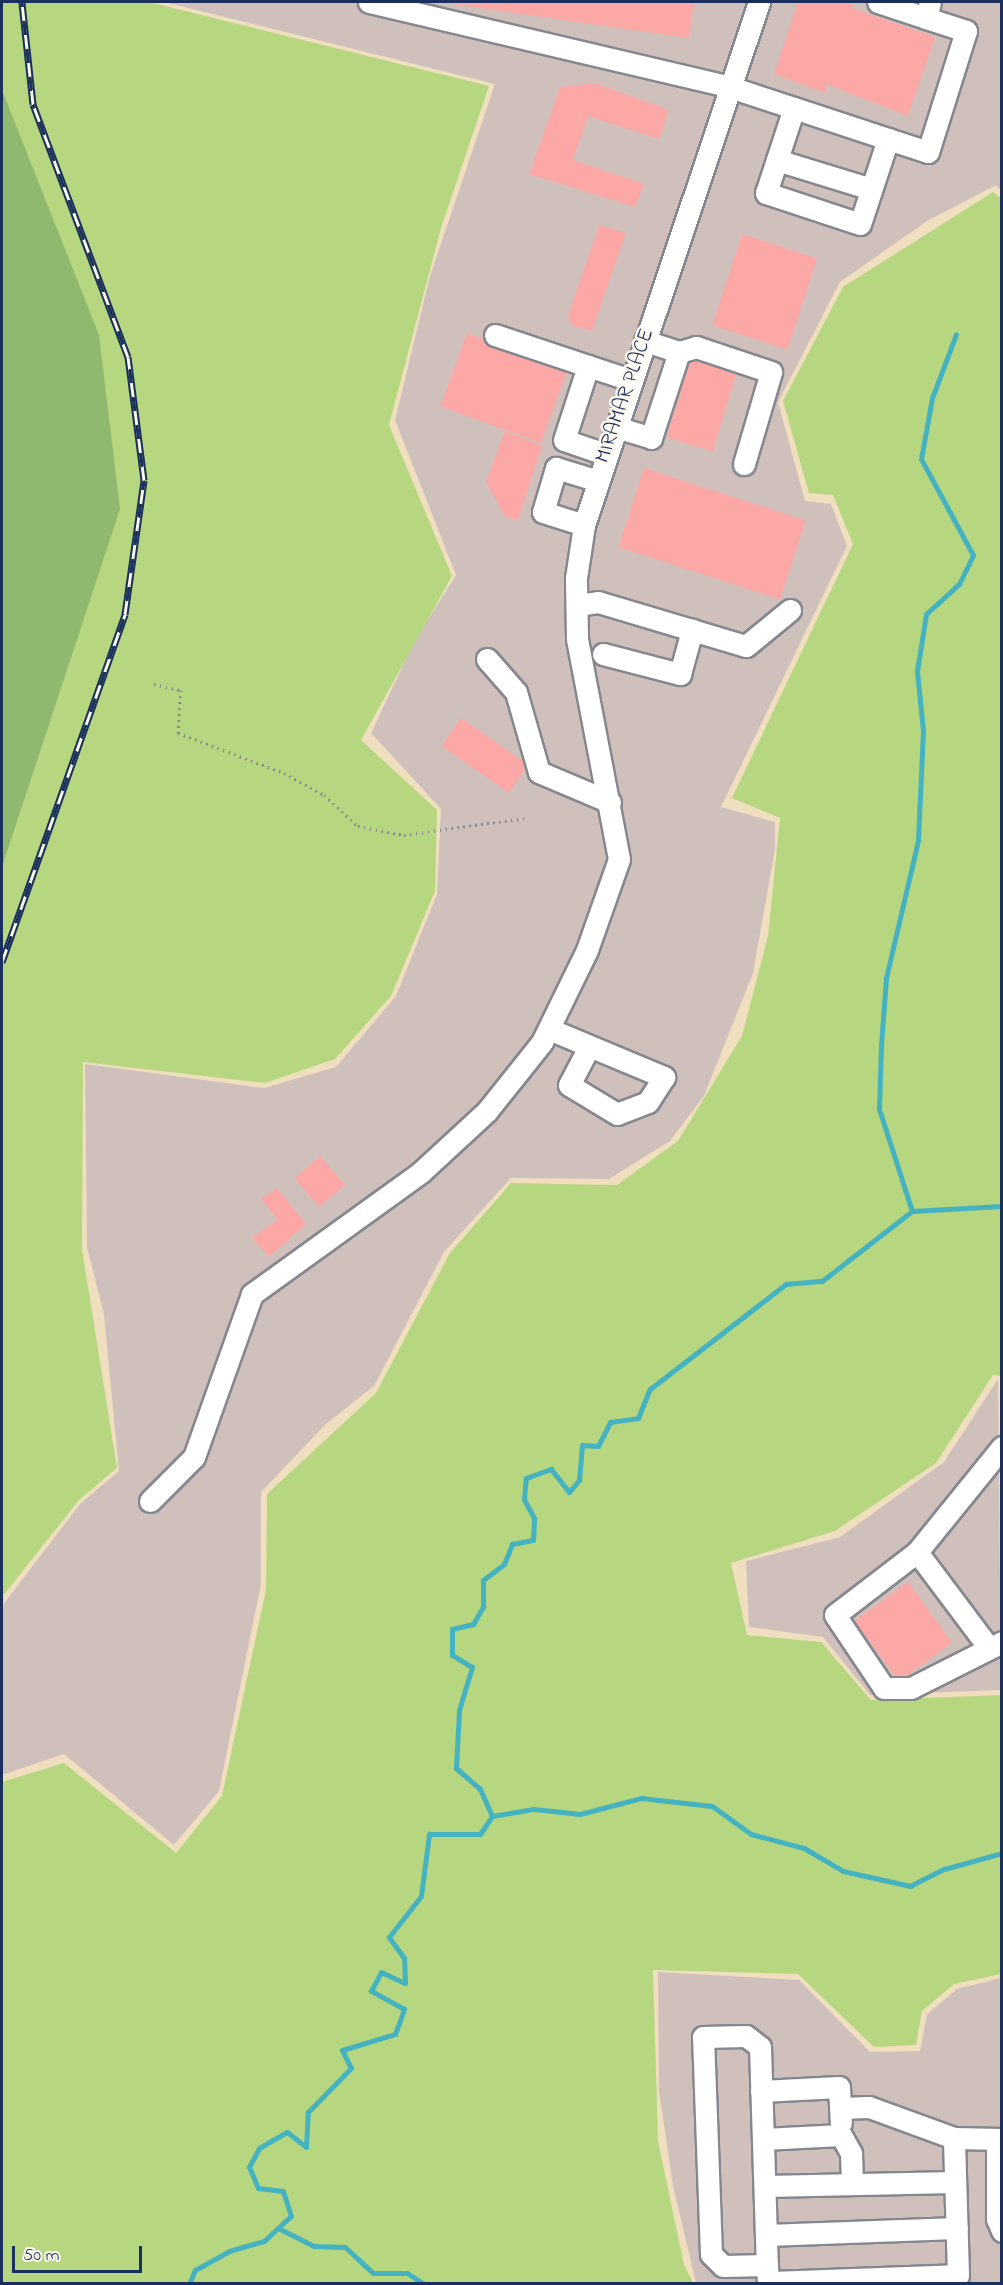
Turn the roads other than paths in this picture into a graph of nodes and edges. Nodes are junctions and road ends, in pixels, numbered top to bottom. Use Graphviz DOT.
graph roads {
  1 [pos="369,2"];
  2 [pos="759,2"];
  3 [pos="878,2"];
  4 [pos="928,10"];
  5 [pos="730,87"];
  6 [pos="794,108"];
  7 [pos="888,139"];
  8 [pos="777,160"];
  9 [pos="871,189"];
  10 [pos="495,335"];
  11 [pos="645,341"];
  12 [pos="679,352"];
  13 [pos="588,366"];
  14 [pos="631,380"];
  15 [pos="615,427"];
  16 [pos="605,454"];
  17 [pos="744,464"];
  18 [pos="595,480"];
  19 [pos="584,525"];
  20 [pos="577,605"];
  21 [pos="790,610"];
  22 [pos="692,630"];
  23 [pos="603,654"];
  24 [pos="487,659"];
  25 [pos="610,802"];
  26 [pos="549,1029"];
  27 [pos="590,1047"];
  28 [pos="1002,1447"];
  29 [pos="150,1501"];
  30 [pos="917,1552"];
  31 [pos="995,1645"];
  32 [pos="761,2091"];
  33 [pos="840,2108"];
  34 [pos="841,2135"];
  35 [pos="954,2138"];
  36 [pos="763,2139"];
  37 [pos="999,2139"];
  38 [pos="955,2182"];
  39 [pos="852,2184"];
  40 [pos="765,2186"];
  41 [pos="957,2228"];
  42 [pos="1002,2231"];
  43 [pos="766,2235"];
  44 [pos="767,2265"];
  1 -- 5 [label="street"];
  2 -- 5 [label="street, MIRAMAR PLACE"];
  3 -- 4 [label="street"];
  4 -- 7 [label="street"];
  5 -- 6 [label="street"];
  5 -- 11 [label="street, MIRAMAR PLACE"];
  6 -- 7 [label="street"];
  6 -- 8 [label="street"];
  7 -- 9 [label="street"];
  8 -- 9 [label="street"];
  8 -- 9 [label="street"];
  10 -- 13 [label="street"];
  11 -- 12 [label="street"];
  11 -- 14 [label="street, MIRAMAR PLACE"];
  12 -- 15 [label="street"];
  12 -- 17 [label="street"];
  13 -- 14 [label="street"];
  13 -- 16 [label="street"];
  14 -- 15 [label="street, MIRAMAR PLACE"];
  15 -- 16 [label="street, MIRAMAR PLACE"];
  16 -- 18 [label="street, MIRAMAR PLACE"];
  18 -- 19 [label="street, MIRAMAR PLACE"];
  18 -- 19 [label="street"];
  19 -- 20 [label="street, MIRAMAR PLACE"];
  20 -- 22 [label="street"];
  20 -- 25 [label="street, MIRAMAR PLACE"];
  21 -- 22 [label="street"];
  22 -- 23 [label="street"];
  24 -- 25 [label="street"];
  25 -- 26 [label="street, MIRAMAR PLACE"];
  26 -- 27 [label="street"];
  26 -- 29 [label="street, MIRAMAR PLACE"];
  28 -- 30 [label="street"];
  30 -- 31 [label="street"];
  30 -- 31 [label="street"];
  32 -- 33 [label="street"];
  32 -- 36 [label="street"];
  32 -- 44 [label="street"];
  33 -- 34 [label="street"];
  33 -- 35 [label="street"];
  34 -- 36 [label="street"];
  34 -- 39 [label="street"];
  35 -- 37 [label="street"];
  35 -- 38 [label="street"];
  36 -- 40 [label="street"];
  37 -- 42 [label="street"];
  38 -- 39 [label="street"];
  38 -- 41 [label="street"];
  39 -- 40 [label="street"];
  40 -- 43 [label="street"];
  41 -- 43 [label="street"];
  41 -- 44 [label="street"];
  43 -- 44 [label="street"];
}
